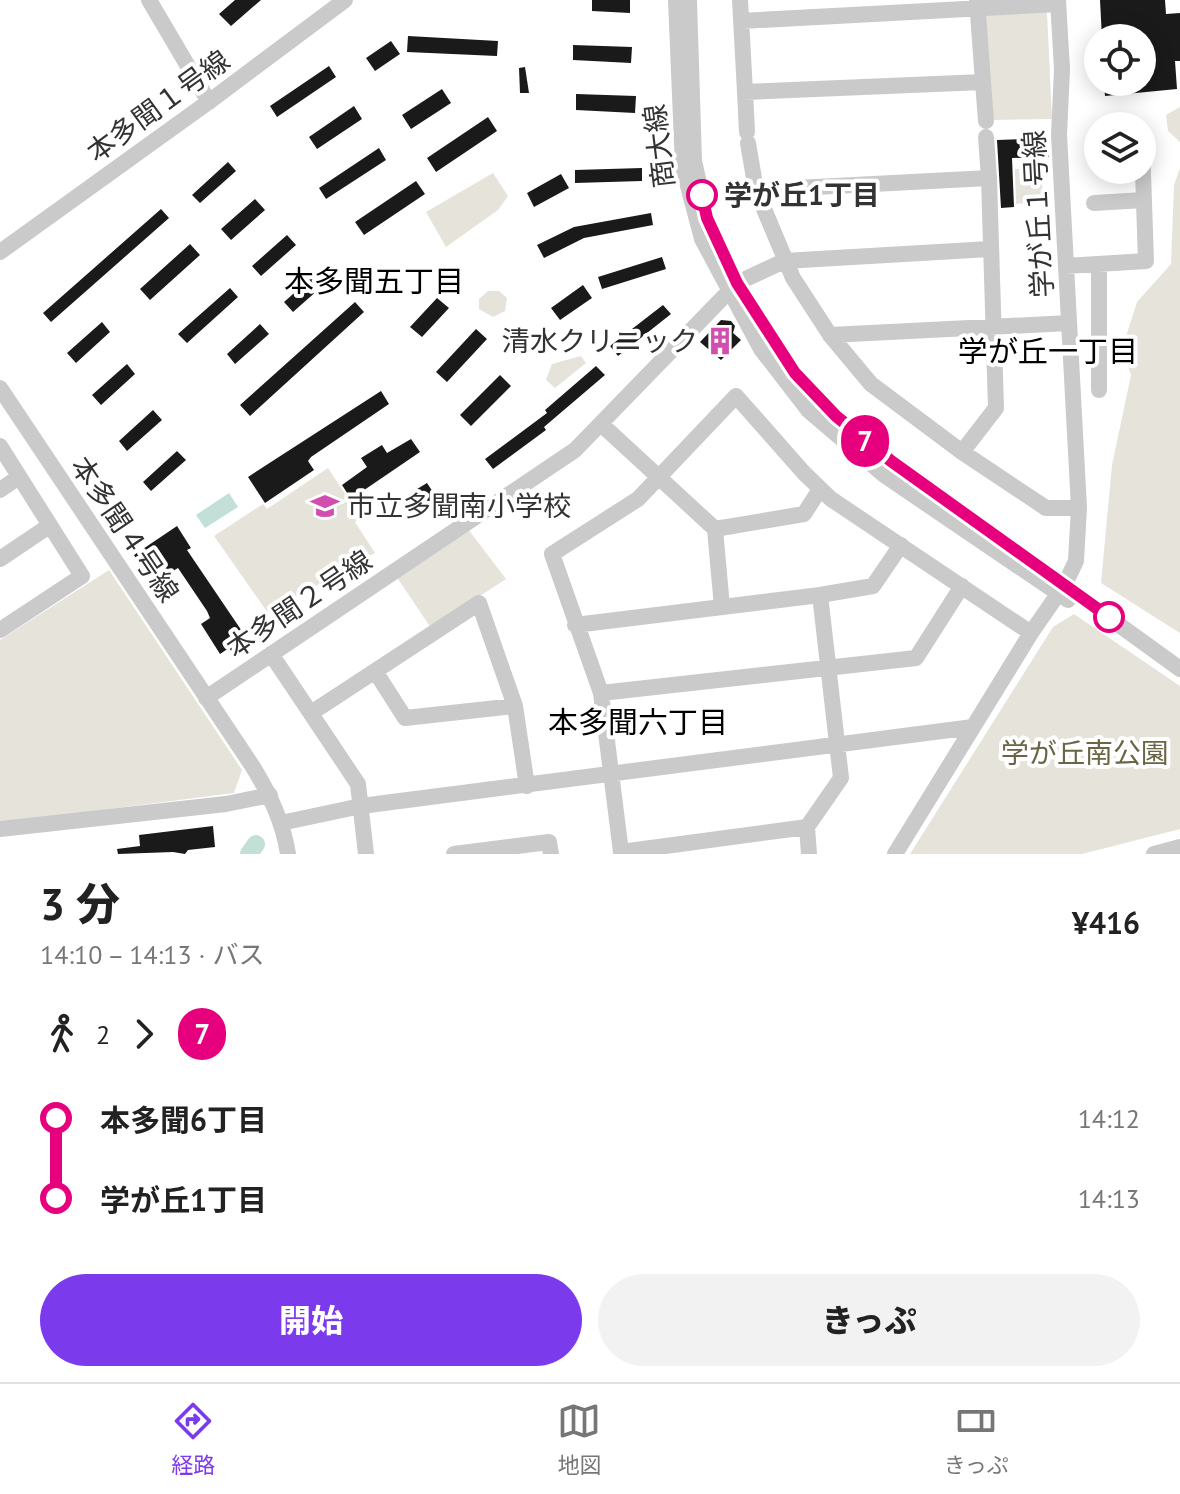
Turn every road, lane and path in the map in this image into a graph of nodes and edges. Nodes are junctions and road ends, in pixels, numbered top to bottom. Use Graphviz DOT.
graph roads {
  1 [pos="149,0"];
  2 [pos="345,0"];
  3 [pos="676,0"];
  4 [pos="689,0"];
  5 [pos="740,0"];
  6 [pos="1058,2"];
  7 [pos="977,4"];
  8 [pos="741,21"];
  9 [pos="983,82"];
  10 [pos="745,92"];
  11 [pos="209,102"];
  12 [pos="989,178"];
  13 [pos="1145,184"];
  14 [pos="756,190"];
  15 [pos="1144,200"];
  16 [pos="1094,203"];
  17 [pos="990,249"];
  18 [pos="0,252"];
  19 [pos="784,261"];
  20 [pos="1099,264"];
  21 [pos="1066,266"];
  22 [pos="733,287"];
  23 [pos="1069,323"];
  24 [pos="994,327"];
  25 [pos="830,335"];
  26 [pos="0,388"];
  27 [pos="1099,390"];
  28 [pos="6,409"];
  29 [pos="601,424"];
  30 [pos="0,446"];
  31 [pos="962,452"];
  32 [pos="19,477"];
  33 [pos="661,477"];
  34 [pos="820,489"];
  35 [pos="0,490"];
  36 [pos="1079,508"];
  37 [pos="49,526"];
  38 [pos="715,529"];
  39 [pos="901,545"];
  40 [pos="0,559"];
  41 [pos="962,586"];
  42 [pos="1062,589"];
  43 [pos="820,595"];
  44 [pos="722,607"];
  45 [pos="575,625"];
  46 [pos="0,630"];
  47 [pos="1031,633"];
  48 [pos="271,654"];
  49 [pos="828,669"];
  50 [pos="1180,669"];
  51 [pos="375,671"];
  52 [pos="601,693"];
  53 [pos="206,698"];
  54 [pos="515,706"];
  55 [pos="311,713"];
  56 [pos="973,727"];
  57 [pos="836,746"];
  58 [pos="611,773"];
  59 [pos="527,786"];
  60 [pos="270,795"];
  61 [pos="361,806"];
  62 [pos="281,823"];
  63 [pos="807,827"];
  64 [pos="0,829"];
  65 [pos="1180,847"];
  66 [pos="621,853"];
  67 [pos="288,854"];
  68 [pos="366,854"];
  69 [pos="454,854"];
  70 [pos="551,854"];
  71 [pos="809,854"];
  72 [pos="895,854"];
  73 [pos="1154,854"];
  1 -- 11 [label="street"];
  2 -- 11 [label="street, 本多聞１号線"];
  3 -- 22 [label="street, 商大線"];
  4 -- 22 [label="street, 商大線"];
  5 -- 8 [label="street"];
  6 -- 7 [label="street"];
  6 -- 21 [label="street, 学が丘１号線"];
  7 -- 8 [label="street"];
  7 -- 9 [label="street"];
  8 -- 10 [label="street"];
  9 -- 10 [label="street"];
  9 -- 12 [label="street"];
  10 -- 14 [label="street"];
  11 -- 18 [label="street, 本多聞１号線"];
  12 -- 14 [label="street"];
  12 -- 17 [label="street"];
  13 -- 15 [label="street"];
  14 -- 19 [label="street"];
  15 -- 16 [label="street"];
  15 -- 20 [label="street"];
  17 -- 19 [label="street"];
  17 -- 24 [label="street"];
  19 -- 22 [label="street"];
  19 -- 25 [label="street"];
  20 -- 21 [label="street"];
  20 -- 27 [label="street"];
  21 -- 23 [label="street, 学が丘１号線"];
  22 -- 29 [label="street, 本多聞２号線"];
  22 -- 42 [label="street, 商大線"];
  23 -- 24 [label="street"];
  23 -- 36 [label="street, 学が丘１号線"];
  24 -- 25 [label="street"];
  24 -- 31 [label="street"];
  25 -- 31 [label="street"];
  26 -- 28 [label="street, 本多聞４号線"];
  28 -- 53 [label="street, 本多聞４号線"];
  29 -- 33 [label="street"];
  29 -- 48 [label="street, 本多聞２号線"];
  30 -- 32 [label="street"];
  31 -- 36 [label="street"];
  32 -- 35 [label="street"];
  32 -- 37 [label="street"];
  33 -- 34 [label="street"];
  33 -- 38 [label="street"];
  33 -- 45 [label="street"];
  34 -- 38 [label="street"];
  34 -- 39 [label="street"];
  36 -- 42 [label="street, 学が丘１号線"];
  37 -- 40 [label="street"];
  37 -- 46 [label="street"];
  38 -- 44 [label="street"];
  39 -- 41 [label="street"];
  39 -- 43 [label="street"];
  41 -- 47 [label="street"];
  41 -- 49 [label="street"];
  42 -- 47 [label="street, 学が丘１号線"];
  42 -- 50 [label="street, 商大線"];
  43 -- 44 [label="street"];
  43 -- 49 [label="street"];
  44 -- 45 [label="street"];
  45 -- 52 [label="street"];
  47 -- 56 [label="street, 学が丘１号線"];
  48 -- 53 [label="street, 本多聞２号線"];
  48 -- 55 [label="street"];
  49 -- 52 [label="street"];
  49 -- 57 [label="street"];
  51 -- 54 [label="street"];
  51 -- 54 [label="street"];
  51 -- 55 [label="street"];
  52 -- 58 [label="street"];
  53 -- 60 [label="street"];
  54 -- 59 [label="street"];
  55 -- 61 [label="street"];
  56 -- 57 [label="street"];
  56 -- 72 [label="street, 学が丘１号線"];
  57 -- 58 [label="street"];
  57 -- 63 [label="street"];
  58 -- 59 [label="street"];
  58 -- 66 [label="street"];
  59 -- 61 [label="street"];
  60 -- 62 [label="street"];
  60 -- 64 [label="street"];
  61 -- 62 [label="street"];
  61 -- 68 [label="street"];
  62 -- 67 [label="street"];
  63 -- 66 [label="street"];
  63 -- 71 [label="street"];
  65 -- 73 [label="street"];
  69 -- 70 [label="street"];
}
